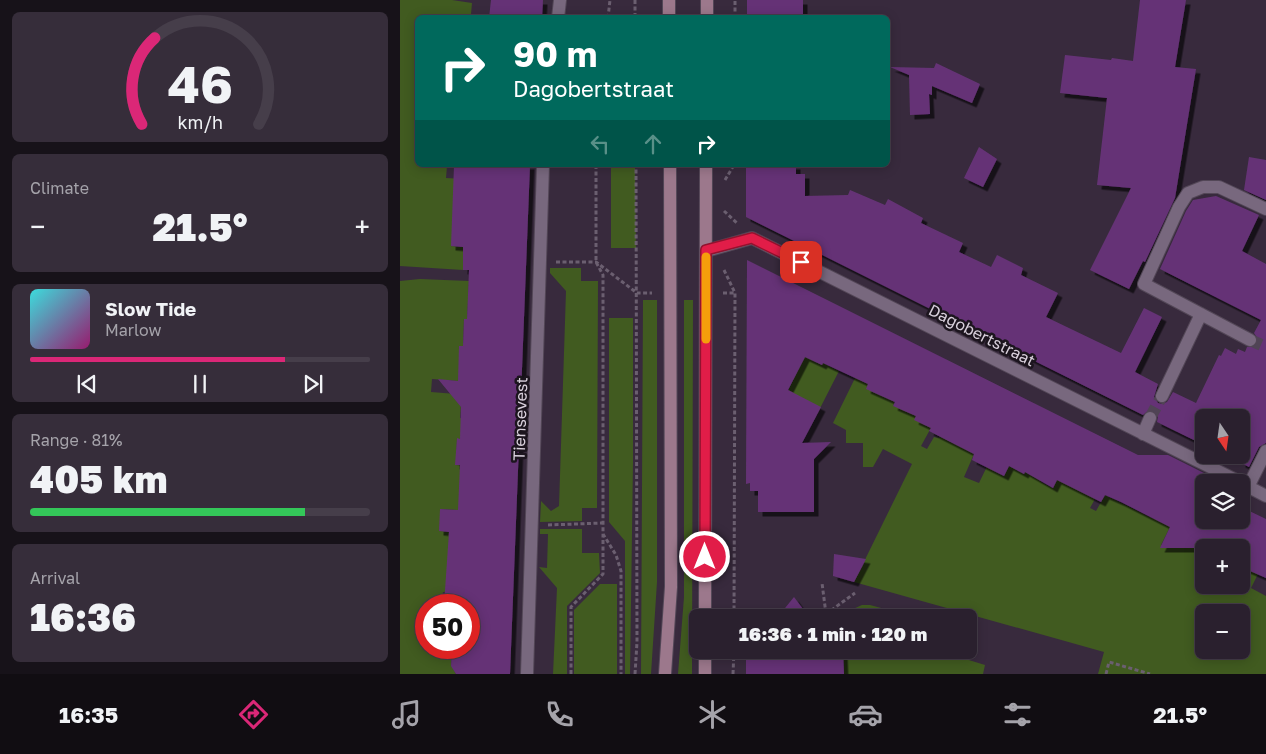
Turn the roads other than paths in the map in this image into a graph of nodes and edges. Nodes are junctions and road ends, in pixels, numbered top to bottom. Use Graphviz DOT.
graph roads {
  1 [pos="560,0"];
  2 [pos="669,0"];
  3 [pos="707,0"];
  4 [pos="558,15"];
  5 [pos="669,15"];
  6 [pos="707,15"];
  7 [pos="543,167"];
  8 [pos="670,167"];
  9 [pos="706,167"];
  10 [pos="1266,209"];
  11 [pos="706,250"];
  12 [pos="1201,314"];
  13 [pos="1250,340"];
  14 [pos="1162,396"];
  15 [pos="1150,418"];
  16 [pos="1143,434"];
  17 [pos="1266,451"];
  18 [pos="1223,474"];
  19 [pos="1250,474"];
  20 [pos="1250,488"];
  21 [pos="1266,496"];
  22 [pos="705,609"];
  23 [pos="705,659"];
  24 [pos="527,674"];
  25 [pos="665,674"];
  26 [pos="705,674"];
  1 -- 4 [label="street"];
  2 -- 5 [label="main road"];
  3 -- 6 [label="main road"];
  7 -- 24 [label="street, Tiensevest"];
  8 -- 25 [label="main road"];
  9 -- 11 [label="main road"];
  10 -- 12 [label="street"];
  11 -- 16 [label="street, Dagobertstraat"];
  11 -- 22 [label="main road"];
  12 -- 13 [label="street"];
  12 -- 14 [label="street"];
  15 -- 16 [label="street"];
  16 -- 18 [label="street, Dagobertstraat"];
  17 -- 19 [label="street"];
  20 -- 21 [label="street, Dagobertstraat"];
  23 -- 26 [label="main road"];
}
